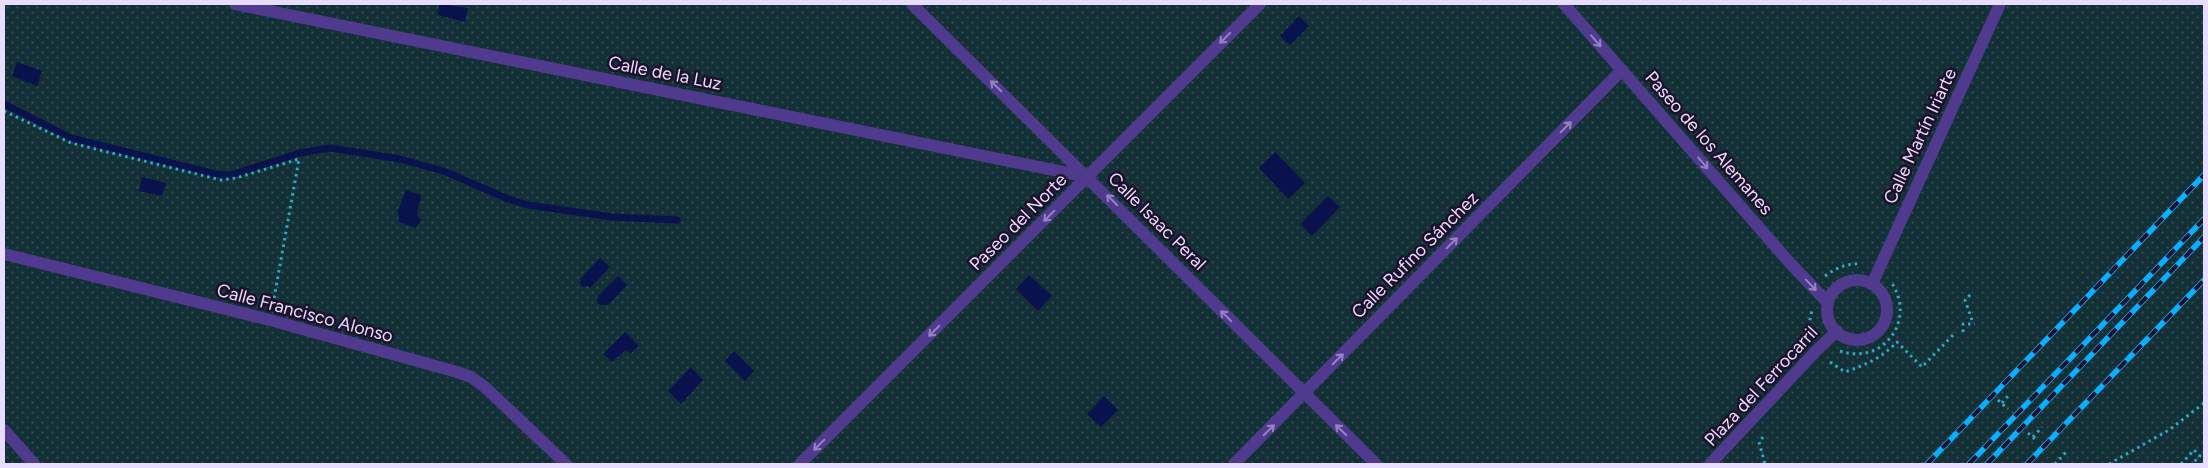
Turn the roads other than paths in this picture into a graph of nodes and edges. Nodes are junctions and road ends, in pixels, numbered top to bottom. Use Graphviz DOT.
graph roads {
  1 [pos="235,4"];
  2 [pos="912,4"];
  3 [pos="1260,4"];
  4 [pos="1564,4"];
  5 [pos="2000,4"];
  6 [pos="252,5"];
  7 [pos="1622,70"];
  8 [pos="1088,176"];
  9 [pos="4,254"];
  10 [pos="1872,284"];
  11 [pos="1828,303"];
  12 [pos="1837,332"];
  13 [pos="1304,394"];
  14 [pos="4,430"];
  15 [pos="34,464"];
  16 [pos="566,464"];
  17 [pos="800,464"];
  18 [pos="1234,464"];
  19 [pos="1376,464"];
  20 [pos="1710,464"];
  1 -- 6 [label="street, Calle de la Luz"];
  8 -- 2 [label="street, Calle Isaac Peral, one-way"];
  3 -- 8 [label="street, Paseo del Norte, one-way"];
  4 -- 7 [label="street, Paseo de los Alemanes, one-way"];
  5 -- 10 [label="street, Calle Martín Iriarte"];
  6 -- 8 [label="street, Calle de la Luz"];
  7 -- 11 [label="street, Paseo de los Alemanes, one-way"];
  13 -- 7 [label="street, Calle Rufino Sánchez, one-way"];
  13 -- 8 [label="street, Calle Isaac Peral, one-way"];
  8 -- 17 [label="street, Paseo del Norte, one-way"];
  9 -- 16 [label="street, Calle Francisco Alonso"];
  10 -- 11 [label="street"];
  10 -- 12 [label="street, Plaza del Ferrocarril"];
  11 -- 12 [label="street, Plaza del Ferrocarril"];
  12 -- 20 [label="street, Plaza del Ferrocarril"];
  18 -- 13 [label="street, Calle Rufino Sánchez, one-way"];
  19 -- 13 [label="street, Calle Isaac Peral, one-way"];
  14 -- 15 [label="street"];
}
